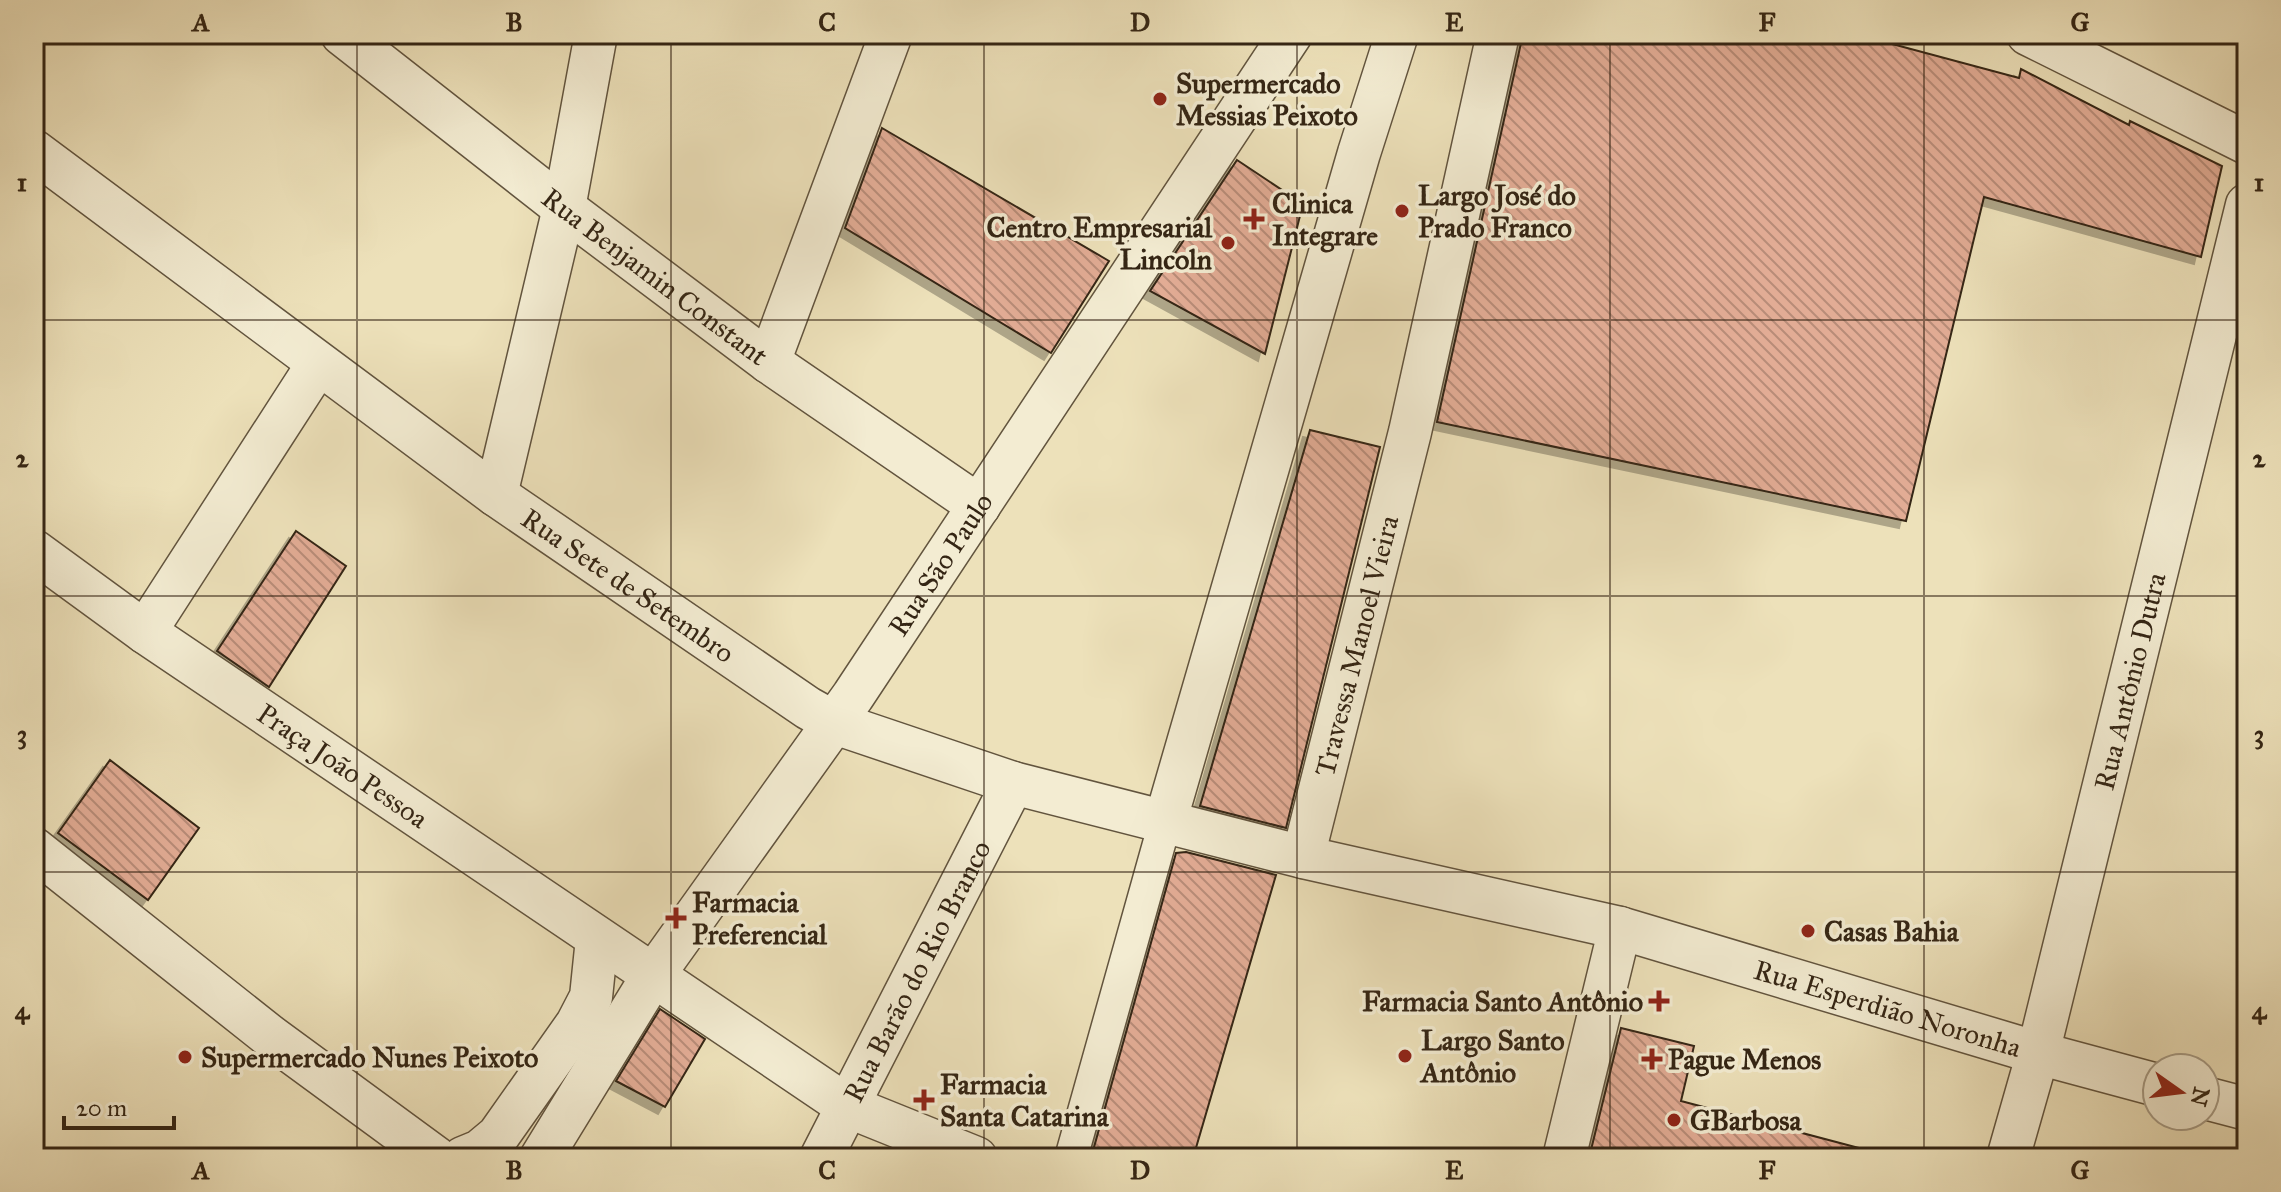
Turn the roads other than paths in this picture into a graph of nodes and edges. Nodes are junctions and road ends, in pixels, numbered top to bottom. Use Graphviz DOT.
graph roads {
  1 [pos="342,34"];
  2 [pos="596,34"];
  3 [pos="891,34"];
  4 [pos="1291,34"];
  5 [pos="1397,34"];
  6 [pos="1498,34"];
  7 [pos="2028,34"];
  8 [pos="2247,143"];
  9 [pos="34,151"];
  10 [pos="2247,205"];
  11 [pos="564,208"];
  12 [pos="769,362"];
  13 [pos="318,364"];
  14 [pos="496,495"];
  15 [pos="979,506"];
  16 [pos="34,551"];
  17 [pos="145,632"];
  18 [pos="835,723"];
  19 [pos="1013,783"];
  20 [pos="1166,819"];
  21 [pos="34,849"];
  22 [pos="1303,857"];
  23 [pos="1620,928"];
  24 [pos="597,939"];
  25 [pos="652,977"];
  26 [pos="2038,1053"];
  27 [pos="2141,1081"];
  28 [pos="2221,1102"];
  29 [pos="847,1106"];
  30 [pos="2247,1109"];
  31 [pos="436,1158"];
  32 [pos="463,1158"];
  33 [pos="541,1158"];
  34 [pos="821,1158"];
  35 [pos="976,1158"];
  36 [pos="1071,1158"];
  37 [pos="1564,1158"];
  38 [pos="2008,1158"];
  1 -- 11 [label="street, Rua Benjamin Constant"];
  2 -- 11 [label="street"];
  3 -- 12 [label="street"];
  4 -- 15 [label="street, Rua São Paulo"];
  5 -- 20 [label="street"];
  6 -- 22 [label="street, Travessa Manoel Vieira"];
  7 -- 8 [label="street"];
  9 -- 13 [label="street, Rua Sete de Setembro"];
  10 -- 26 [label="street, Rua Antônio Dutra"];
  11 -- 12 [label="street, Rua Benjamin Constant"];
  11 -- 14 [label="street"];
  12 -- 15 [label="street, Rua Benjamin Constant"];
  13 -- 14 [label="street, Rua Sete de Setembro"];
  13 -- 17 [label="street"];
  14 -- 18 [label="street, Rua Sete de Setembro"];
  15 -- 18 [label="street, Rua São Paulo"];
  16 -- 17 [label="street, Praça João Pessoa"];
  17 -- 24 [label="street, Praça João Pessoa"];
  18 -- 19 [label="street, Rua Sete de Setembro"];
  18 -- 25 [label="street, Rua São Paulo"];
  19 -- 20 [label="street, Rua Sete de Setembro"];
  19 -- 29 [label="street, Rua Barão do Rio Branco"];
  20 -- 22 [label="street, Rua Sete de Setembro"];
  20 -- 36 [label="street"];
  21 -- 31 [label="street"];
  22 -- 23 [label="street"];
  23 -- 26 [label="street, Rua Esperdião Noronha"];
  23 -- 37 [label="street"];
  24 -- 25 [label="street, Praça João Pessoa"];
  24 -- 32 [label="street"];
  25 -- 29 [label="street, Praça João Pessoa"];
  25 -- 33 [label="street, Rua São Paulo"];
  26 -- 27 [label="street, Rua Esperdião Noronha"];
  26 -- 38 [label="street, Rua Antônio Dutra"];
  28 -- 30 [label="street"];
  29 -- 34 [label="street, Rua Barão do Rio Branco"];
  29 -- 35 [label="street, Praça João Pessoa"];
}
